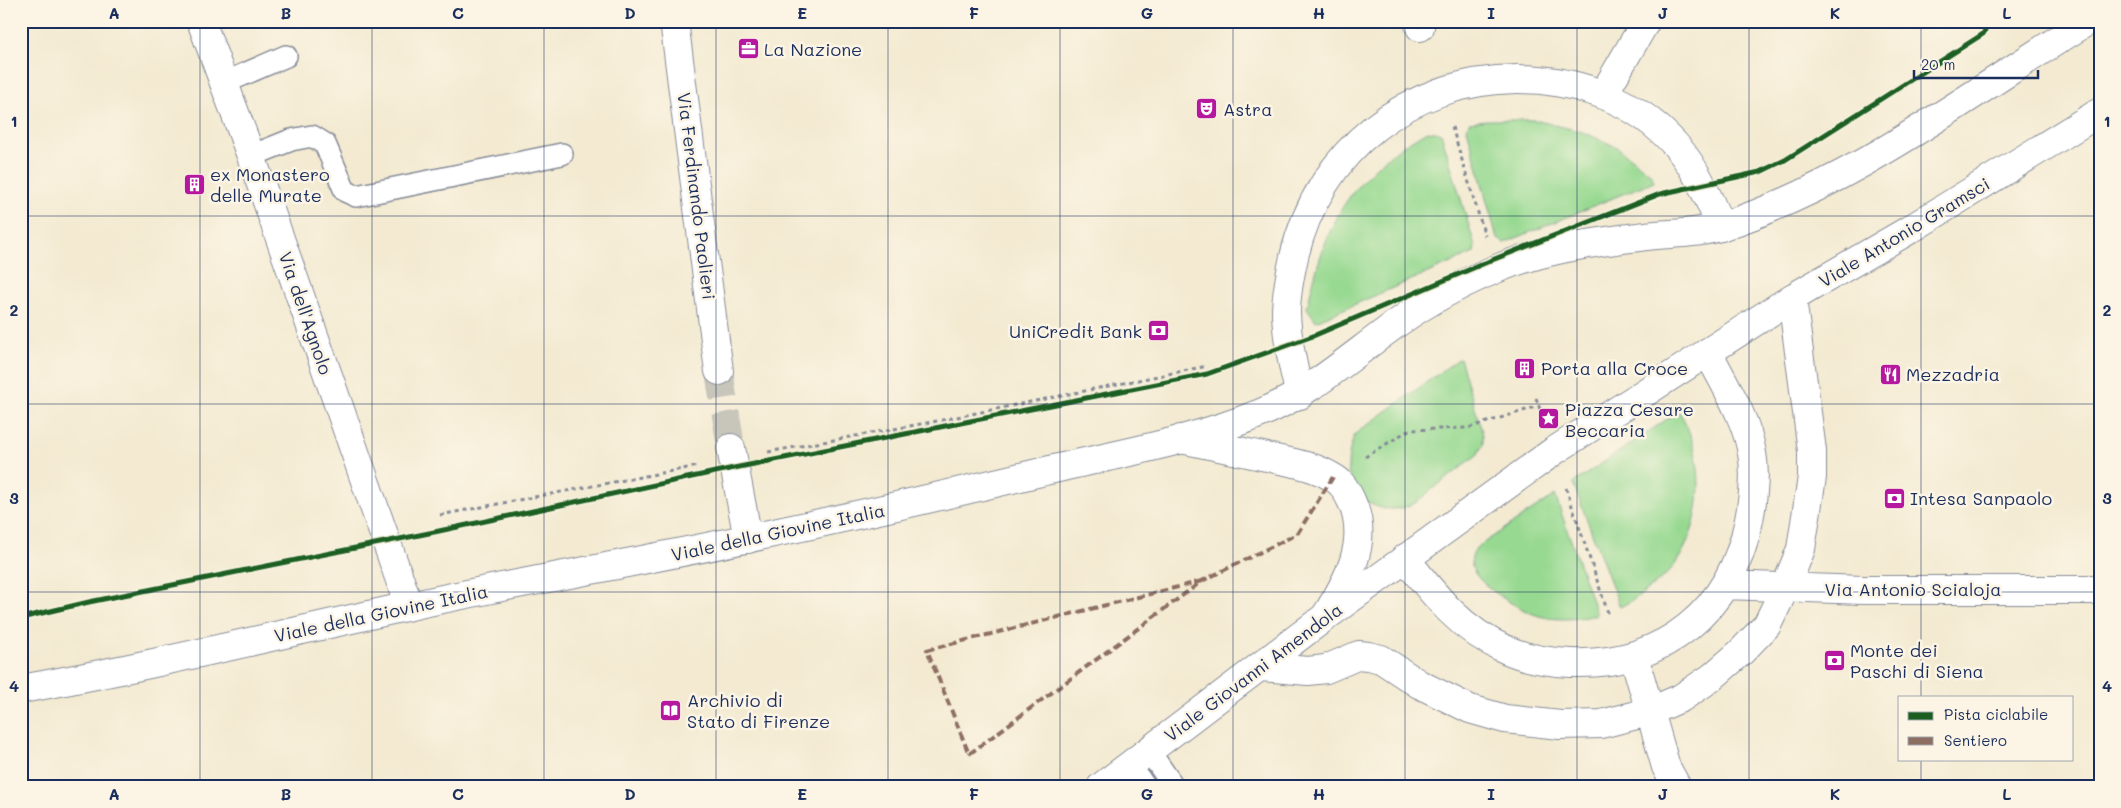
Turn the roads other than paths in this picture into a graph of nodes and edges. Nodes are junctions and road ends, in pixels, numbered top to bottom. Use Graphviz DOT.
graph roads {
  1 [pos="201,21"];
  2 [pos="674,21"];
  3 [pos="1646,21"];
  4 [pos="2088,21"];
  5 [pos="286,56"];
  6 [pos="224,83"];
  7 [pos="1603,95"];
  8 [pos="2100,112"];
  9 [pos="562,154"];
  10 [pos="251,156"];
  11 [pos="1721,227"];
  12 [pos="1792,298"];
  13 [pos="1708,352"];
  14 [pos="719,371"];
  15 [pos="1300,395"];
  16 [pos="1180,439"];
  17 [pos="732,454"];
  18 [pos="748,539"];
  19 [pos="1405,558"];
  20 [pos="1725,585"];
  21 [pos="1785,588"];
  22 [pos="2100,590"];
  23 [pos="409,606"];
  24 [pos="1325,617"];
  25 [pos="1634,656"];
  26 [pos="1261,667"];
  27 [pos="21,688"];
  28 [pos="1649,712"];
  29 [pos="1141,768"];
  30 [pos="1101,787"];
  31 [pos="1174,787"];
  32 [pos="1677,787"];
  1 -- 6 [label="street, Via dell'Agnolo"];
  2 -- 14 [label="street, Via Ferdinando Paolieri"];
  3 -- 7 [label="street"];
  4 -- 11 [label="street"];
  5 -- 6 [label="lane"];
  6 -- 10 [label="street, Via dell'Agnolo"];
  7 -- 11 [label="street"];
  7 -- 15 [label="street"];
  8 -- 12 [label="street, Viale Antonio Gramsci"];
  9 -- 10 [label="lane"];
  10 -- 23 [label="street, Via dell'Agnolo"];
  11 -- 15 [label="street, Viale della Giovine Italia"];
  12 -- 13 [label="street, Viale Antonio Gramsci"];
  12 -- 21 [label="street"];
  13 -- 19 [label="street"];
  13 -- 20 [label="street"];
  15 -- 16 [label="street, Viale della Giovine Italia"];
  16 -- 18 [label="street, Viale della Giovine Italia"];
  16 -- 24 [label="street"];
  17 -- 18 [label="street"];
  18 -- 23 [label="street, Viale della Giovine Italia"];
  19 -- 24 [label="street, Viale Giovanni Amendola"];
  19 -- 25 [label="street"];
  20 -- 21 [label="street, Via Antonio Scialoja"];
  20 -- 25 [label="street"];
  21 -- 22 [label="street, Via Antonio Scialoja"];
  21 -- 28 [label="street"];
  23 -- 27 [label="street, Viale della Giovine Italia"];
  24 -- 26 [label="street, Viale Giovanni Amendola"];
  25 -- 28 [label="street"];
  26 -- 28 [label="street"];
  26 -- 29 [label="street, Viale Giovanni Amendola"];
  28 -- 32 [label="street"];
  29 -- 30 [label="street, Viale Giovanni Amendola"];
  29 -- 31 [label="lane"];
}
